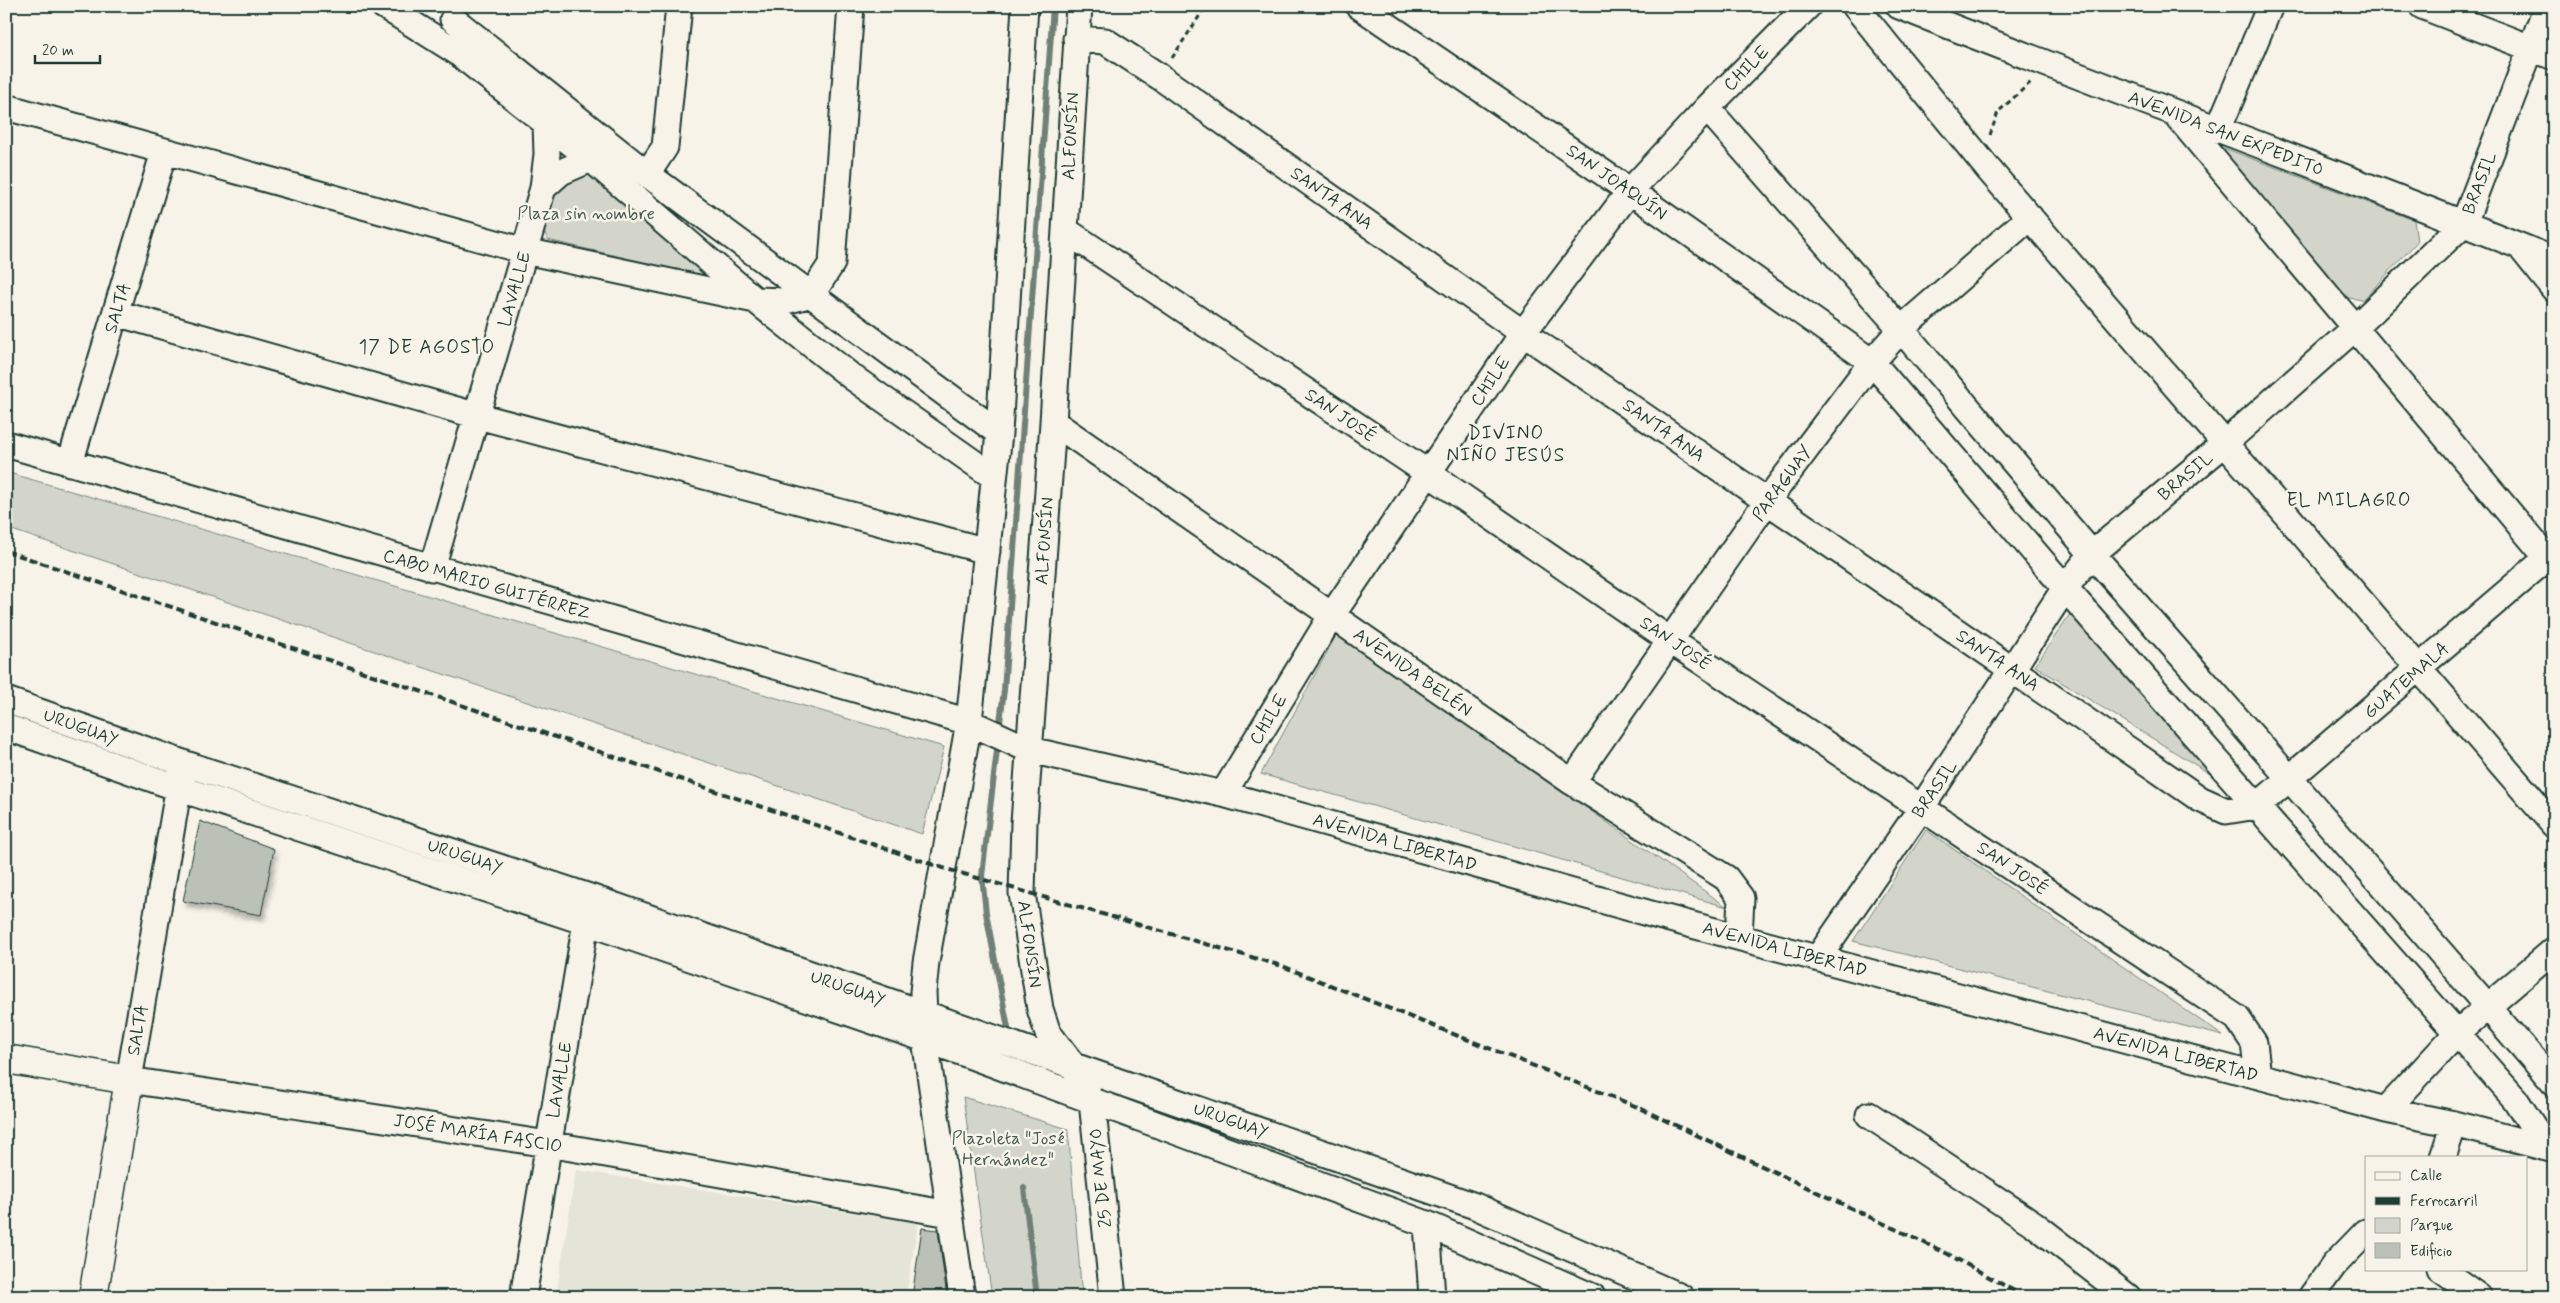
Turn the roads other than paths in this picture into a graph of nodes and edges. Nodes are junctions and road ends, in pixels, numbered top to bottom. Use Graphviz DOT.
graph roads {
  1 [pos="384,6"];
  2 [pos="679,6"];
  3 [pos="851,6"];
  4 [pos="1025,6"];
  5 [pos="1078,6"];
  6 [pos="1359,6"];
  7 [pos="1808,6"];
  8 [pos="1855,6"];
  9 [pos="1899,6"];
  10 [pos="2270,6"];
  11 [pos="2422,6"];
  12 [pos="2547,6"];
  13 [pos="453,12"];
  14 [pos="1076,38"];
  15 [pos="457,52"];
  16 [pos="2543,53"];
  17 [pos="6,107"];
  18 [pos="1707,108"];
  19 [pos="2177,115"];
  20 [pos="546,123"];
  21 [pos="2218,130"];
  22 [pos="164,152"];
  23 [pos="591,159"];
  24 [pos="647,174"];
  25 [pos="542,188"];
  26 [pos="1630,191"];
  27 [pos="2030,217"];
  28 [pos="2464,223"];
  29 [pos="1065,230"];
  30 [pos="2519,246"];
  31 [pos="525,251"];
  32 [pos="2554,260"];
  33 [pos="2554,289"];
  34 [pos="812,294"];
  35 [pos="755,300"];
  36 [pos="116,313"];
  37 [pos="2355,328"];
  38 [pos="1901,329"];
  39 [pos="1523,333"];
  40 [pos="1872,362"];
  41 [pos="478,416"];
  42 [pos="1053,422"];
  43 [pos="999,433"];
  44 [pos="2224,443"];
  45 [pos="6,444"];
  46 [pos="70,463"];
  47 [pos="1428,473"];
  48 [pos="994,477"];
  49 [pos="1767,501"];
  50 [pos="987,551"];
  51 [pos="2092,554"];
  52 [pos="2552,559"];
  53 [pos="432,568"];
  54 [pos="2065,588"];
  55 [pos="1332,615"];
  56 [pos="1671,641"];
  57 [pos="2419,668"];
  58 [pos="2013,670"];
  59 [pos="6,700"];
  60 [pos="979,726"];
  61 [pos="6,727"];
  62 [pos="1023,748"];
  63 [pos="184,763"];
  64 [pos="2290,779"];
  65 [pos="1572,782"];
  66 [pos="178,788"];
  67 [pos="1223,794"];
  68 [pos="2257,806"];
  69 [pos="1922,807"];
  70 [pos="2554,825"];
  71 [pos="586,922"];
  72 [pos="1739,937"];
  73 [pos="2554,950"];
  74 [pos="1818,958"];
  75 [pos="2487,1006"];
  76 [pos="924,1014"];
  77 [pos="2458,1032"];
  78 [pos="925,1039"];
  79 [pos="6,1059"];
  80 [pos="1072,1064"];
  81 [pos="2258,1076"];
  82 [pos="129,1080"];
  83 [pos="2554,1083"];
  84 [pos="1092,1102"];
  85 [pos="2386,1110"];
  86 [pos="1869,1115"];
  87 [pos="2454,1124"];
  88 [pos="548,1144"];
  89 [pos="2550,1149"];
  90 [pos="2443,1156"];
  91 [pos="950,1214"];
  92 [pos="1426,1224"];
  93 [pos="2365,1233"];
  94 [pos="2441,1270"];
  95 [pos="93,1297"];
  96 [pos="523,1297"];
  97 [pos="962,1297"];
  98 [pos="1113,1297"];
  99 [pos="1432,1297"];
  100 [pos="1593,1297"];
  101 [pos="1681,1297"];
  102 [pos="2128,1297"];
  103 [pos="2311,1297"];
  104 [pos="2479,1297"];
  1 -- 15 [label="street"];
  2 -- 24 [label="street"];
  3 -- 34 [label="street"];
  4 -- 43 [label="street"];
  5 -- 14 [label="street, ALFONSÍN"];
  6 -- 26 [label="street, SAN JOAQUÍN"];
  7 -- 18 [label="street, CHILE"];
  8 -- 27 [label="street"];
  9 -- 19 [label="street, AVENIDA SAN EXPEDITO"];
  10 -- 21 [label="street"];
  11 -- 16 [label="street"];
  12 -- 16 [label="street, BRASIL"];
  13 -- 15 [label="street"];
  13 -- 24 [label="street"];
  14 -- 29 [label="street, ALFONSÍN"];
  14 -- 39 [label="street, SANTA ANA"];
  15 -- 20 [label="street"];
  16 -- 28 [label="street, BRASIL"];
  17 -- 22 [label="street"];
  18 -- 26 [label="street, CHILE"];
  18 -- 38 [label="street"];
  19 -- 21 [label="street, AVENIDA SAN EXPEDITO"];
  19 -- 37 [label="street"];
  20 -- 23 [label="street"];
  20 -- 25 [label="street, LAVALLE"];
  21 -- 28 [label="street, AVENIDA SAN EXPEDITO"];
  22 -- 31 [label="street"];
  22 -- 36 [label="street, SALTA"];
  23 -- 25 [label="street"];
  23 -- 35 [label="street"];
  24 -- 34 [label="street"];
  25 -- 31 [label="street, LAVALLE"];
  26 -- 39 [label="street, CHILE"];
  26 -- 40 [label="street, SAN JOAQUÍN"];
  27 -- 38 [label="street, PARAGUAY"];
  27 -- 44 [label="street"];
  28 -- 30 [label="street, AVENIDA SAN EXPEDITO"];
  28 -- 37 [label="street, BRASIL"];
  29 -- 42 [label="street, ALFONSÍN"];
  29 -- 47 [label="street, SAN JOSÉ"];
  30 -- 32 [label="street, AVENIDA SAN EXPEDITO"];
  30 -- 33 [label="street"];
  31 -- 35 [label="street"];
  31 -- 41 [label="street, LAVALLE"];
  34 -- 35 [label="street"];
  34 -- 43 [label="street"];
  35 -- 48 [label="street"];
  36 -- 41 [label="street"];
  36 -- 46 [label="street, SALTA"];
  37 -- 44 [label="street, BRASIL"];
  37 -- 52 [label="street"];
  38 -- 40 [label="street, PARAGUAY"];
  38 -- 51 [label="street"];
  39 -- 47 [label="street, CHILE"];
  39 -- 49 [label="street, SANTA ANA"];
  40 -- 49 [label="street, PARAGUAY"];
  40 -- 54 [label="street, SAN JOAQUÍN"];
  41 -- 50 [label="street"];
  41 -- 53 [label="street, LAVALLE"];
  42 -- 55 [label="street, AVENIDA BELÉN"];
  42 -- 62 [label="street, ALFONSÍN"];
  43 -- 48 [label="street"];
  44 -- 51 [label="street, BRASIL"];
  44 -- 57 [label="street"];
  45 -- 46 [label="street, CABO MARIO GUITÉRREZ"];
  46 -- 53 [label="street, CABO MARIO GUITÉRREZ"];
  47 -- 55 [label="street, CHILE"];
  47 -- 56 [label="street, SAN JOSÉ"];
  48 -- 50 [label="street"];
  49 -- 56 [label="street, PARAGUAY"];
  49 -- 58 [label="street, SANTA ANA"];
  50 -- 60 [label="street"];
  51 -- 54 [label="street, BRASIL"];
  51 -- 64 [label="street"];
  52 -- 57 [label="street, GUATEMALA"];
  53 -- 60 [label="street, CABO MARIO GUITÉRREZ"];
  54 -- 58 [label="street, BRASIL"];
  54 -- 68 [label="street, SAN JOAQUÍN"];
  55 -- 65 [label="street, AVENIDA BELÉN"];
  55 -- 67 [label="street, CHILE"];
  56 -- 65 [label="street, PARAGUAY"];
  56 -- 69 [label="street, SAN JOSÉ"];
  57 -- 64 [label="street, GUATEMALA"];
  57 -- 70 [label="street"];
  58 -- 68 [label="street, SANTA ANA"];
  58 -- 69 [label="street, BRASIL"];
  59 -- 63 [label="street, URUGUAY"];
  60 -- 62 [label="street, CABO MARIO GUITÉRREZ"];
  60 -- 76 [label="street"];
  61 -- 66 [label="street, URUGUAY"];
  62 -- 67 [label="street, AVENIDA LIBERTAD"];
  62 -- 80 [label="street, ALFONSÍN"];
  63 -- 66 [label="street, SALTA"];
  63 -- 76 [label="street, URUGUAY"];
  64 -- 68 [label="street, GUATEMALA"];
  64 -- 75 [label="street"];
  65 -- 72 [label="street, AVENIDA BELÉN"];
  66 -- 71 [label="street, URUGUAY"];
  66 -- 82 [label="street, SALTA"];
  67 -- 72 [label="street, AVENIDA LIBERTAD"];
  68 -- 77 [label="street, SAN JOAQUÍN"];
  69 -- 74 [label="street, BRASIL"];
  69 -- 81 [label="street, SAN JOSÉ"];
  71 -- 78 [label="street, URUGUAY"];
  71 -- 88 [label="street, LAVALLE"];
  72 -- 74 [label="street, AVENIDA LIBERTAD"];
  73 -- 75 [label="street"];
  74 -- 81 [label="street, AVENIDA LIBERTAD"];
  75 -- 77 [label="street"];
  75 -- 83 [label="street"];
  76 -- 78 [label="street"];
  76 -- 80 [label="street, URUGUAY"];
  77 -- 85 [label="street"];
  77 -- 89 [label="street, SAN JOAQUÍN"];
  78 -- 84 [label="street, URUGUAY"];
  78 -- 91 [label="street"];
  79 -- 82 [label="main road, JOSÉ MARÍA FASCIO"];
  80 -- 84 [label="street, 25 DE MAYO"];
  80 -- 101 [label="street, URUGUAY"];
  81 -- 85 [label="street, AVENIDA LIBERTAD"];
  82 -- 88 [label="street, JOSÉ MARÍA FASCIO"];
  82 -- 95 [label="main road, SALTA"];
  84 -- 92 [label="street, URUGUAY"];
  84 -- 98 [label="street, 25 DE MAYO"];
  85 -- 87 [label="street, AVENIDA LIBERTAD"];
  86 -- 102 [label="street"];
  87 -- 89 [label="street, AVENIDA LIBERTAD"];
  87 -- 90 [label="street"];
  88 -- 91 [label="street, JOSÉ MARÍA FASCIO"];
  88 -- 96 [label="street, LAVALLE"];
  91 -- 97 [label="street"];
  92 -- 99 [label="street"];
  92 -- 100 [label="street, URUGUAY"];
  93 -- 103 [label="street"];
  94 -- 104 [label="street"];
}
